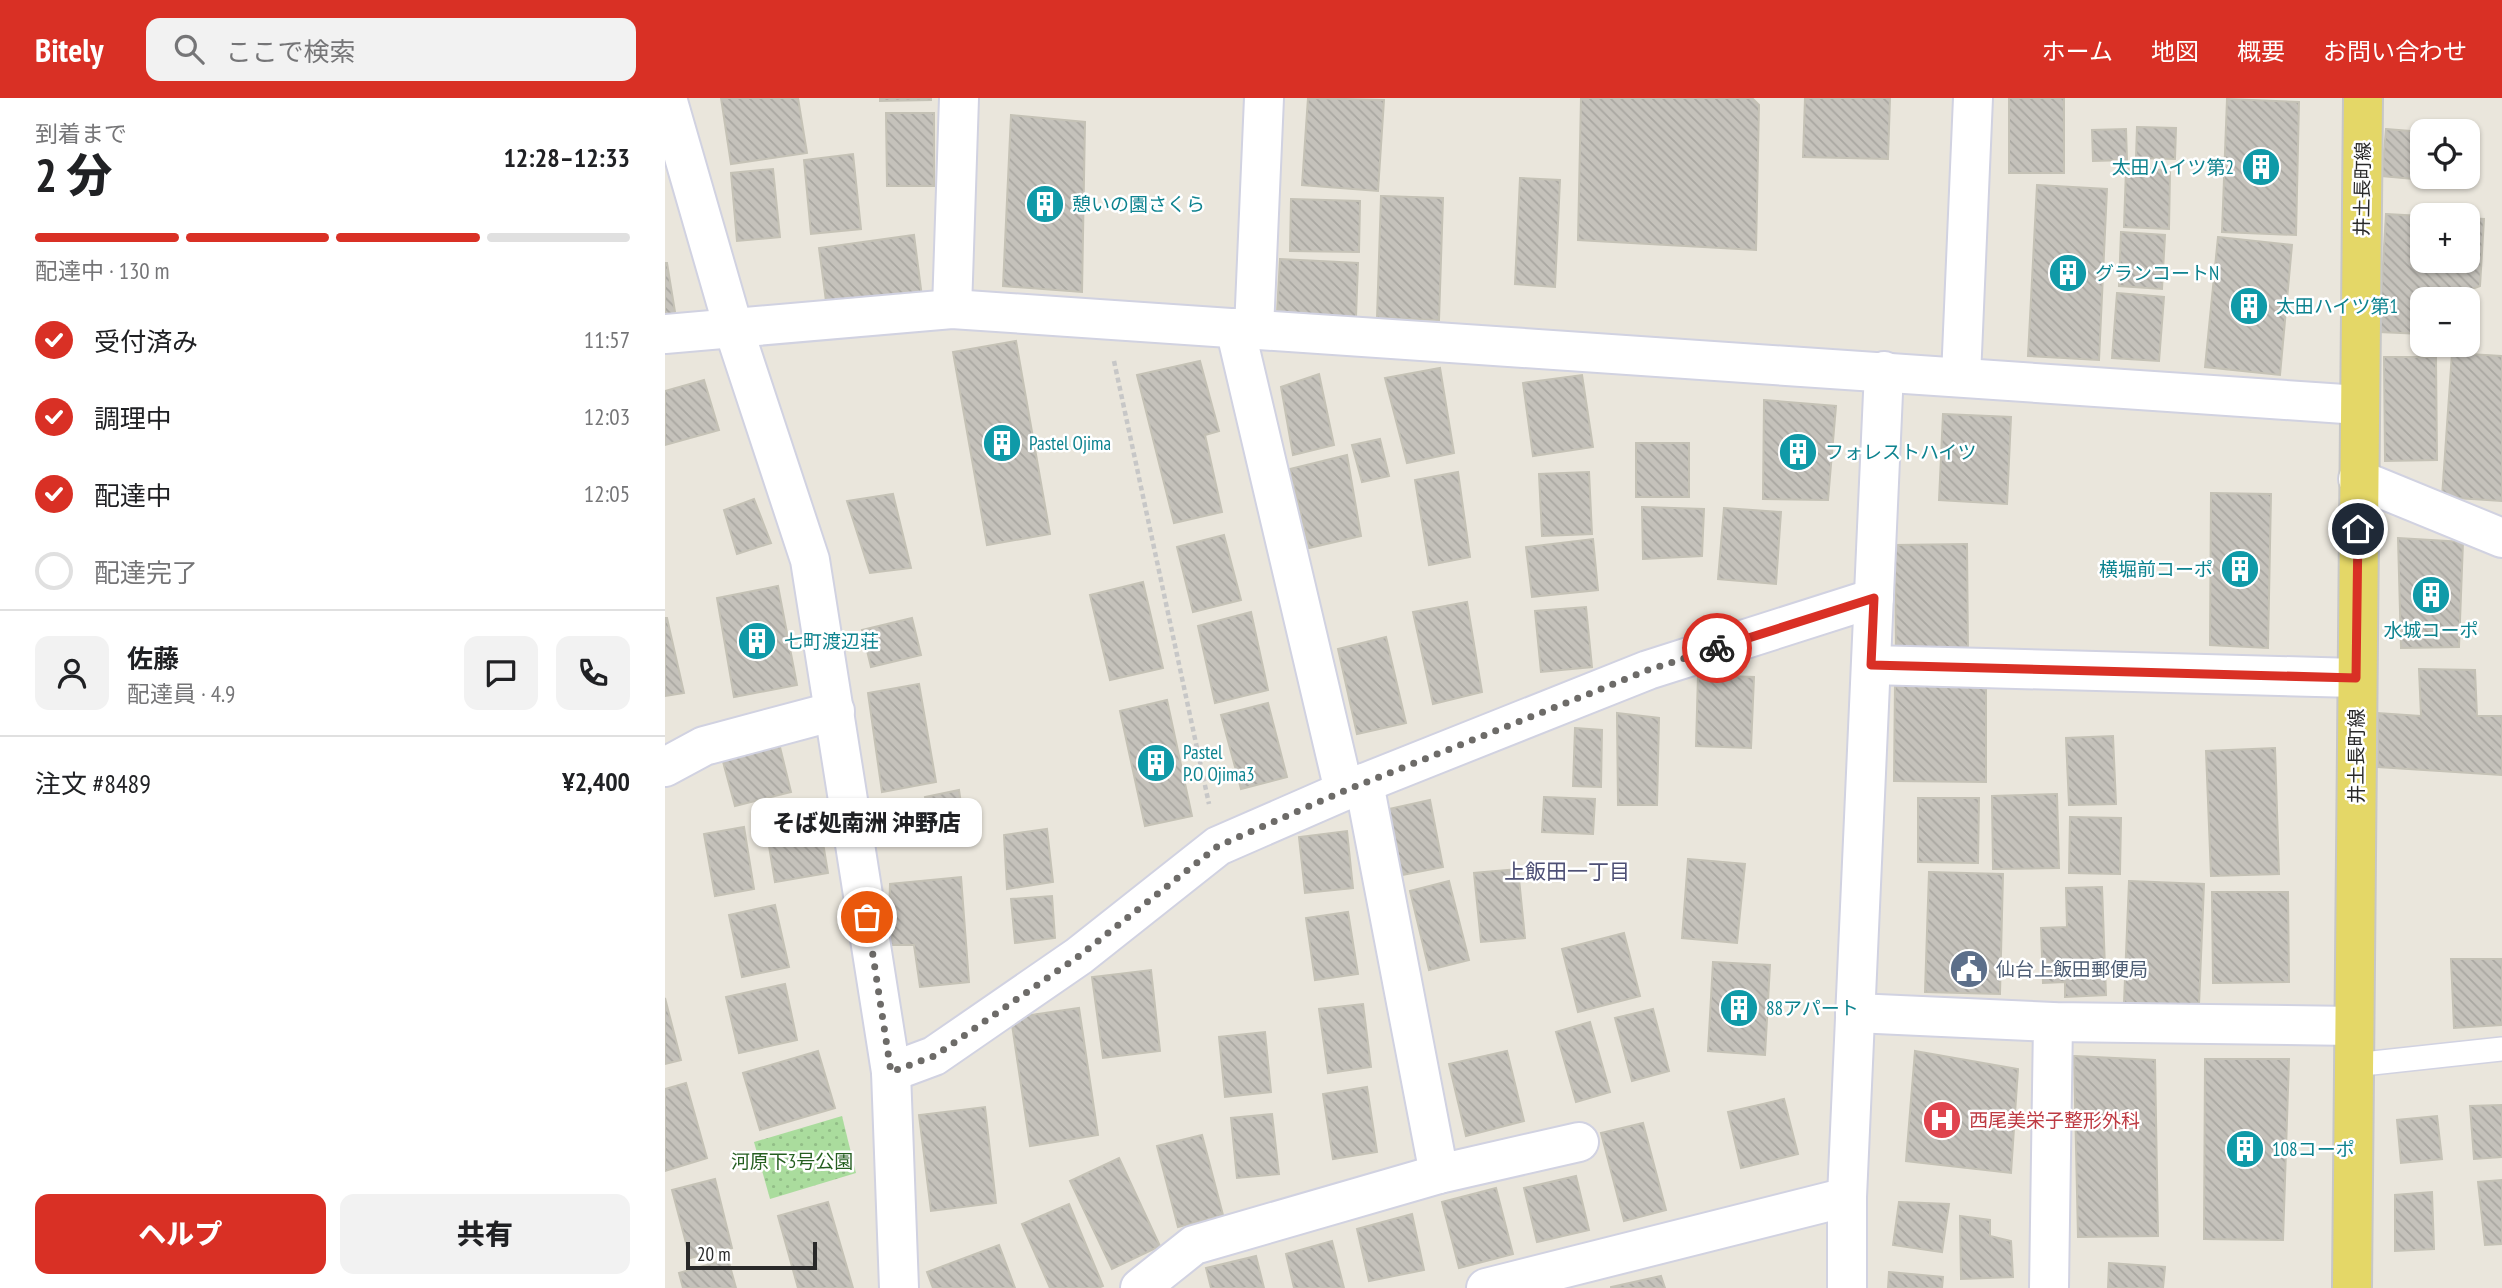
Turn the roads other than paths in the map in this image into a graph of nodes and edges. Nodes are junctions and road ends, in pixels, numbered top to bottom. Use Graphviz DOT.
graph roads {
  1 [pos="667,98"];
  2 [pos="959,98"];
  3 [pos="1264,98"];
  4 [pos="1973,98"];
  5 [pos="2363,98"];
  6 [pos="953,309"];
  7 [pos="1244,328"];
  8 [pos="734,330"];
  9 [pos="665,334"];
  10 [pos="1884,371"];
  11 [pos="1961,377"];
  12 [pos="2359,405"];
  13 [pos="2358,479"];
  14 [pos="2502,538"];
  15 [pos="1874,598"];
  16 [pos="1871,665"];
  17 [pos="2356,678"];
  18 [pos="835,711"];
  19 [pos="665,767"];
  20 [pos="1354,787"];
  21 [pos="1855,1013"];
  22 [pos="2053,1022"];
  23 [pos="2354,1026"];
  24 [pos="2502,1049"];
  25 [pos="2354,1065"];
  26 [pos="891,1072"];
  27 [pos="1579,1142"];
  28 [pos="1439,1174"];
  29 [pos="1847,1196"];
  30 [pos="1579,1276"];
  31 [pos="899,1288"];
  32 [pos="1140,1288"];
  33 [pos="1486,1288"];
  34 [pos="1847,1288"];
  35 [pos="2049,1288"];
  36 [pos="2352,1288"];
  1 -- 8 [label="street"];
  2 -- 6 [label="street"];
  3 -- 7 [label="street"];
  4 -- 11 [label="street"];
  5 -- 12 [label="main road, 井土長町線"];
  6 -- 7 [label="street"];
  6 -- 8 [label="street"];
  7 -- 10 [label="street"];
  7 -- 20 [label="street"];
  8 -- 9 [label="street"];
  8 -- 18 [label="street"];
  10 -- 11 [label="street"];
  10 -- 15 [label="street"];
  11 -- 12 [label="street"];
  12 -- 13 [label="main road, 井土長町線"];
  13 -- 14 [label="street"];
  13 -- 17 [label="main road, 井土長町線"];
  15 -- 16 [label="street"];
  15 -- 20 [label="street"];
  16 -- 17 [label="street"];
  16 -- 21 [label="street"];
  17 -- 23 [label="main road, 井土長町線"];
  18 -- 19 [label="street"];
  18 -- 26 [label="street"];
  20 -- 26 [label="street"];
  20 -- 28 [label="street"];
  21 -- 22 [label="street"];
  21 -- 29 [label="street"];
  22 -- 23 [label="street"];
  22 -- 35 [label="street"];
  23 -- 25 [label="main road, 井土長町線"];
  24 -- 25 [label="lane"];
  25 -- 36 [label="main road, 井土長町線"];
  26 -- 31 [label="street"];
  27 -- 28 [label="street"];
  28 -- 32 [label="street"];
  29 -- 30 [label="street"];
  29 -- 34 [label="street"];
  30 -- 33 [label="street"];
}
